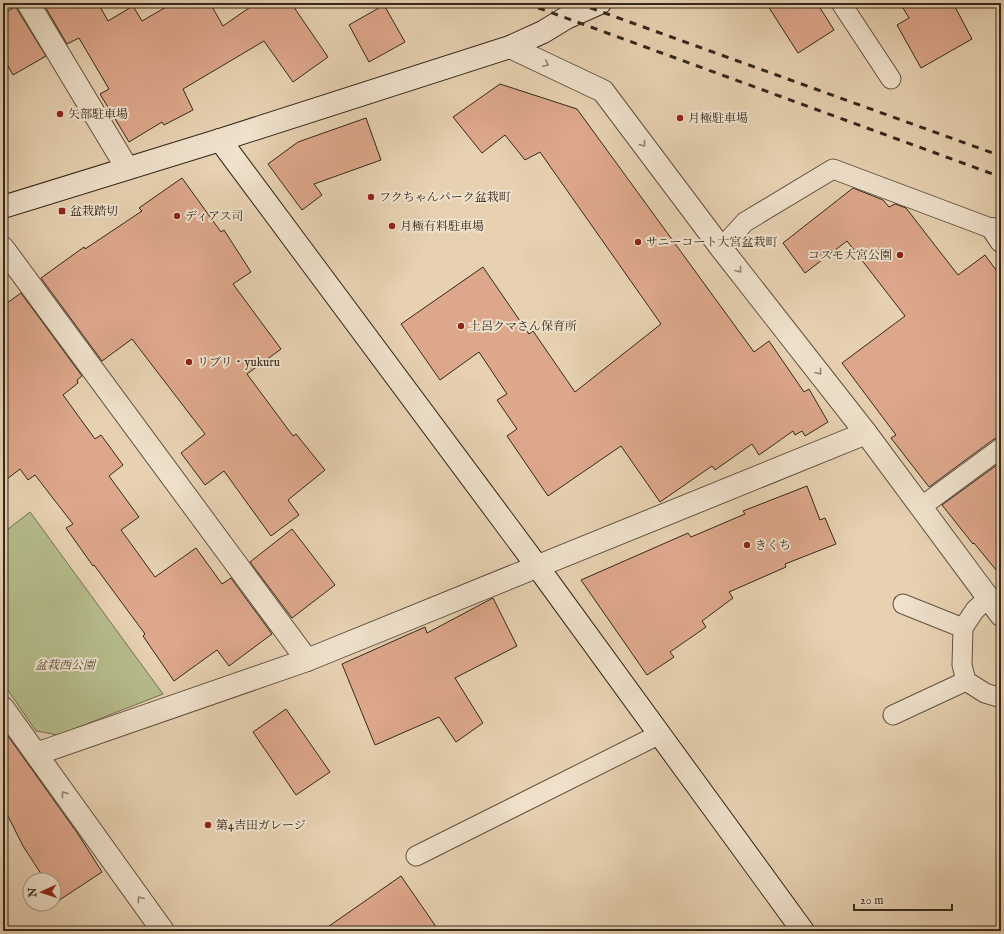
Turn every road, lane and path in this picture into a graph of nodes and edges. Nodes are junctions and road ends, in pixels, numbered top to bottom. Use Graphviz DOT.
graph roads {
  1 [pos="28,3"];
  2 [pos="600,3"];
  3 [pos="841,3"];
  4 [pos="510,47"];
  5 [pos="891,79"];
  6 [pos="220,140"];
  7 [pos="127,168"];
  8 [pos="3,207"];
  9 [pos="997,235"];
  10 [pos="3,248"];
  11 [pos="722,248"];
  12 [pos="866,433"];
  13 [pos="1001,448"];
  14 [pos="920,507"];
  15 [pos="537,566"];
  16 [pos="903,604"];
  17 [pos="995,606"];
  18 [pos="963,628"];
  19 [pos="306,660"];
  20 [pos="966,681"];
  21 [pos="1001,698"];
  22 [pos="3,708"];
  23 [pos="893,715"];
  24 [pos="10,732"];
  25 [pos="660,734"];
  26 [pos="36,754"];
  27 [pos="416,856"];
  28 [pos="163,931"];
  29 [pos="803,931"];
  1 -- 7 [label="street"];
  2 -- 4 [label="street"];
  3 -- 5 [label="lane"];
  4 -- 6 [label="street"];
  4 -- 11 [label="street, one-way"];
  6 -- 7 [label="street"];
  6 -- 15 [label="street"];
  7 -- 8 [label="street"];
  9 -- 11 [label="lane"];
  10 -- 19 [label="street"];
  11 -- 12 [label="street, one-way"];
  12 -- 14 [label="street"];
  12 -- 15 [label="street"];
  13 -- 14 [label="lane"];
  14 -- 17 [label="street"];
  15 -- 19 [label="street"];
  15 -- 25 [label="street"];
  16 -- 18 [label="lane"];
  17 -- 18 [label="lane"];
  18 -- 20 [label="lane"];
  19 -- 26 [label="street"];
  20 -- 21 [label="lane"];
  20 -- 23 [label="lane"];
  22 -- 24 [label="street"];
  24 -- 26 [label="street"];
  25 -- 27 [label="lane"];
  25 -- 29 [label="street"];
  28 -- 26 [label="street, one-way"];
}
